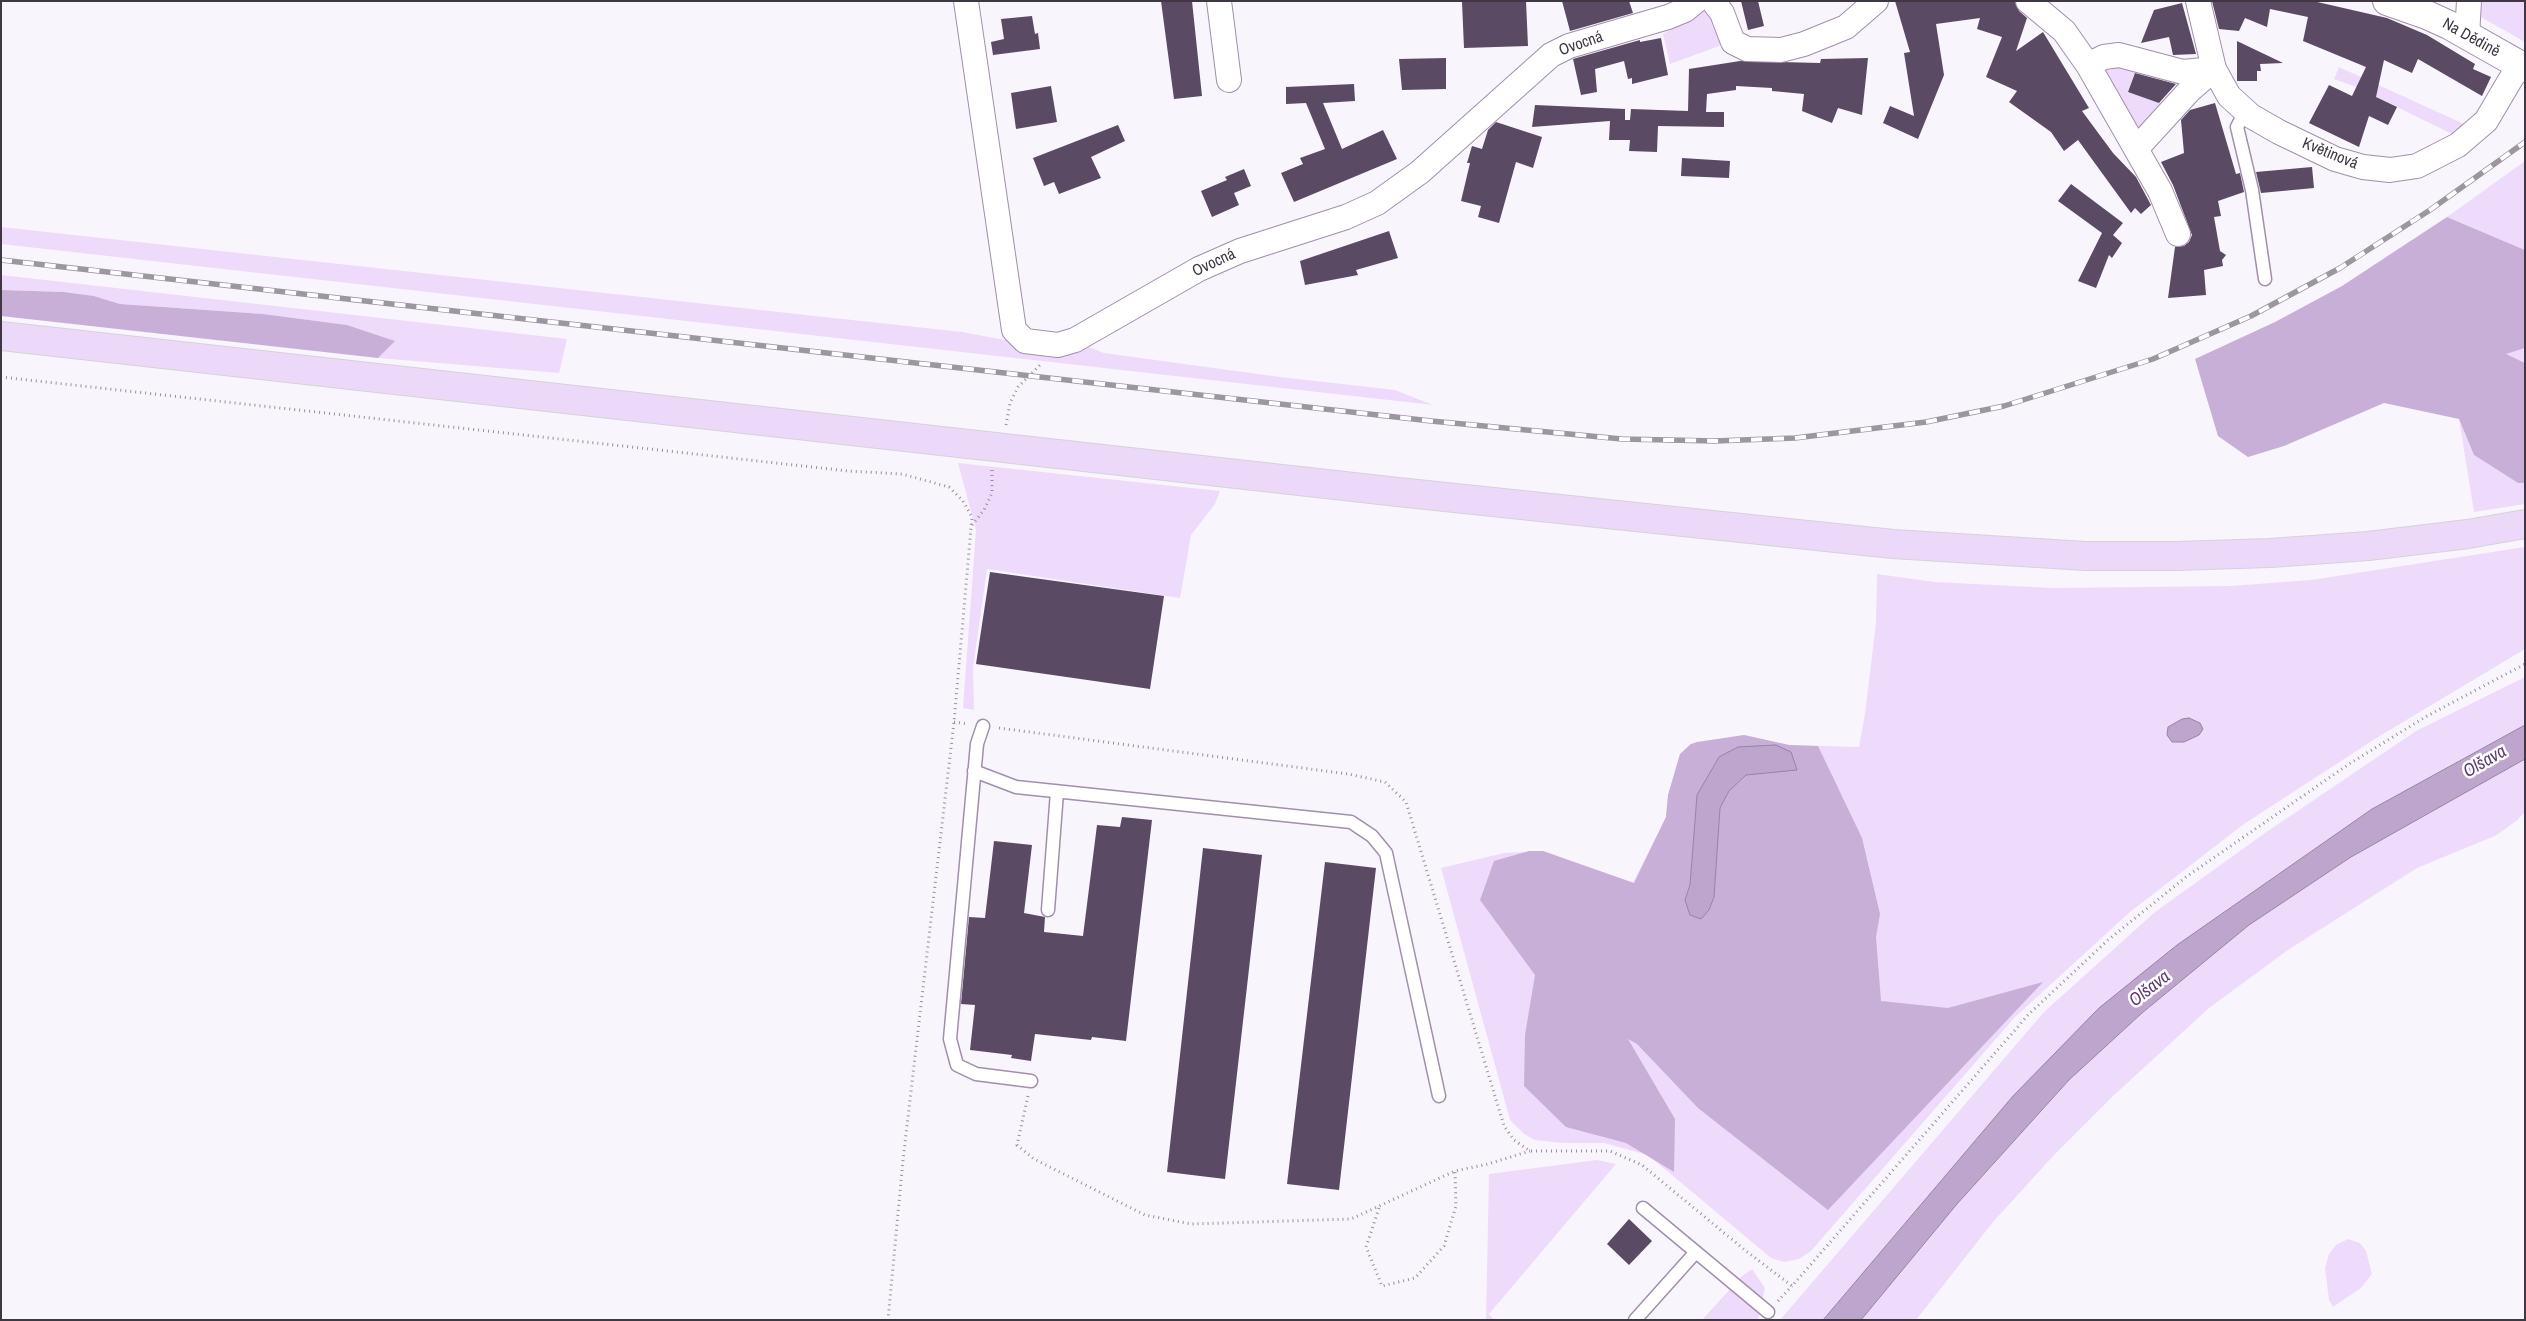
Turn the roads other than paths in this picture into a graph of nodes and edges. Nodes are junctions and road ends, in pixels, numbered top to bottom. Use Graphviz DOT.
graph roads {
  1 [pos="966,1"];
  2 [pos="1220,1"];
  3 [pos="1696,1"];
  4 [pos="1713,1"];
  5 [pos="1876,1"];
  6 [pos="2028,1"];
  7 [pos="2198,1"];
  8 [pos="2387,1"];
  9 [pos="2469,1"];
  10 [pos="2467,36"];
  11 [pos="2088,65"];
  12 [pos="2522,67"];
  13 [pos="2214,69"];
  14 [pos="1229,80"];
  15 [pos="2245,111"];
  16 [pos="2137,148"];
  17 [pos="2178,234"];
  18 [pos="2265,279"];
  19 [pos="1,336"];
  20 [pos="2525,524"];
  21 [pos="983,726"];
  22 [pos="974,771"];
  23 [pos="1057,792"];
  24 [pos="1048,910"];
  25 [pos="1031,1081"];
  26 [pos="1439,1096"];
  27 [pos="1643,1208"];
  28 [pos="1694,1253"];
  29 [pos="1768,1312"];
  30 [pos="1635,1320"];
  1 -- 3 [label="street, Ovocná"];
  2 -- 14 [label="street"];
  4 -- 5 [label="street"];
  6 -- 11 [label="street"];
  7 -- 13 [label="street, Květinová"];
  8 -- 10 [label="street, Na Dědině"];
  9 -- 10 [label="street"];
  10 -- 12 [label="street, Na Dědině"];
  11 -- 13 [label="street"];
  11 -- 16 [label="street"];
  12 -- 15 [label="street, Květinová"];
  13 -- 15 [label="street, Květinová"];
  13 -- 16 [label="street"];
  15 -- 18 [label="lane"];
  16 -- 17 [label="street"];
  19 -- 20 [label="main road"];
  21 -- 22 [label="lane"];
  22 -- 23 [label="lane"];
  22 -- 25 [label="lane"];
  23 -- 24 [label="lane"];
  23 -- 26 [label="lane"];
  27 -- 28 [label="lane"];
  28 -- 29 [label="lane"];
  28 -- 30 [label="lane"];
}
